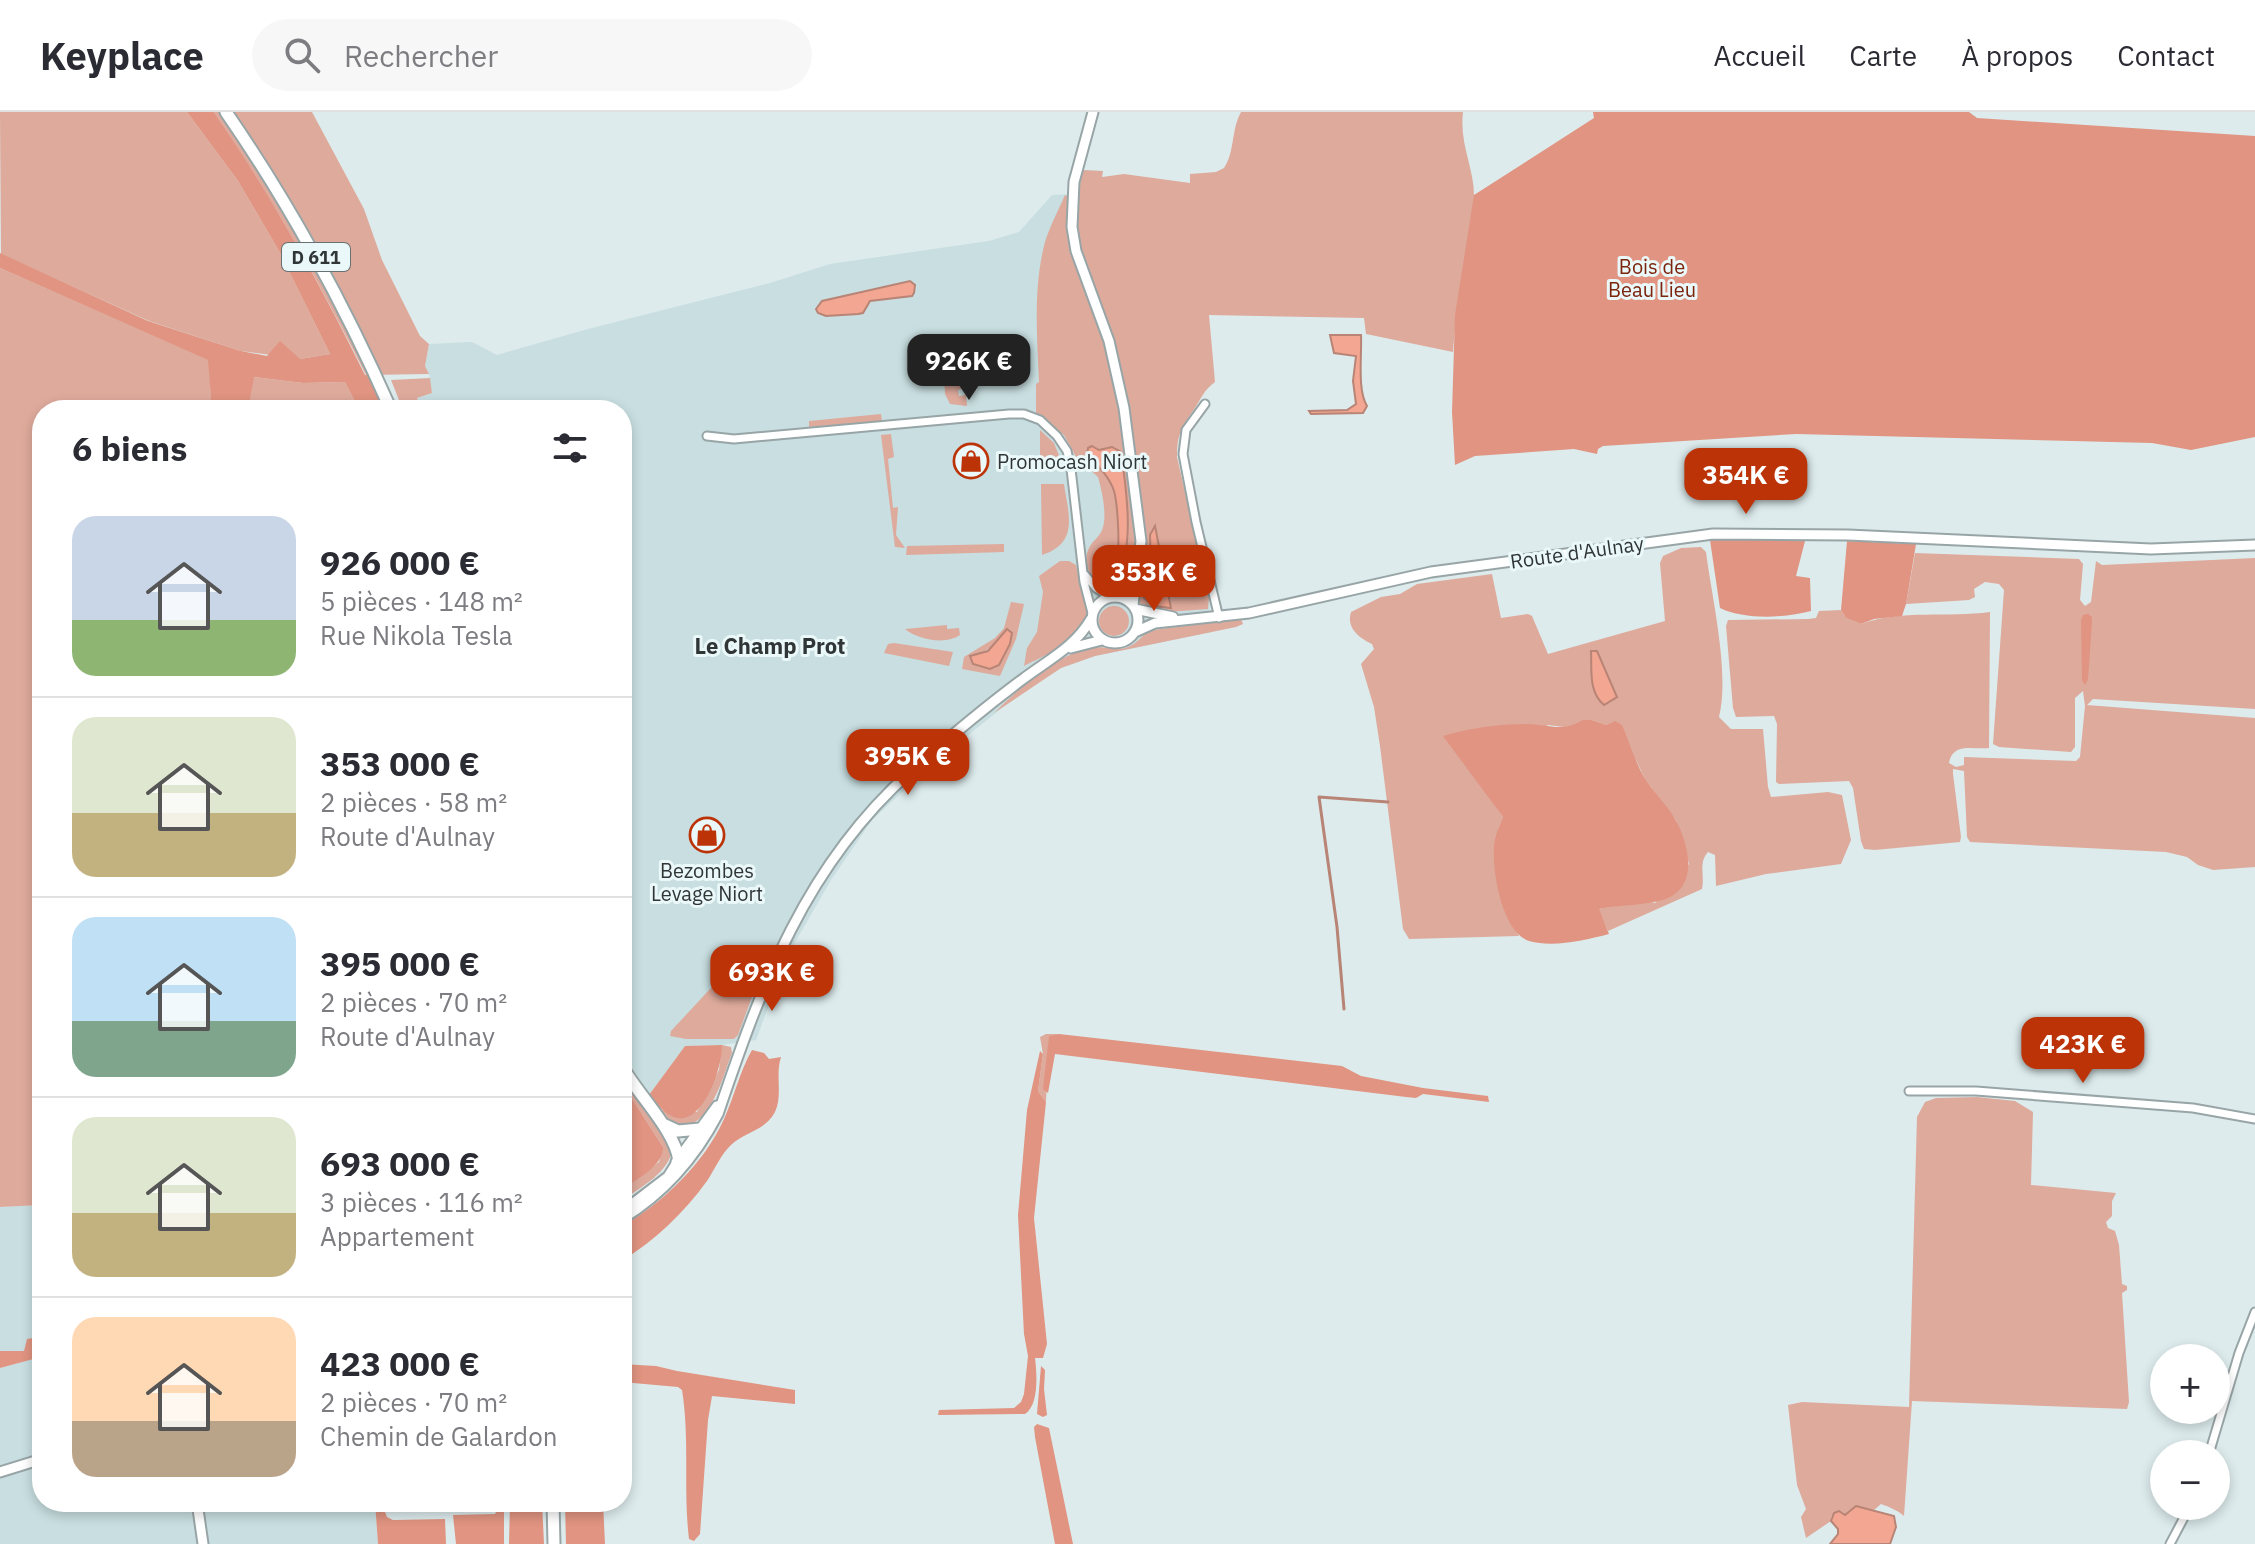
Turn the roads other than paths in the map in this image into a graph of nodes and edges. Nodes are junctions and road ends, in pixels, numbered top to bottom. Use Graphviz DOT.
graph roads {
  1 [pos="226,112"];
  2 [pos="233,112"];
  3 [pos="1093,112"];
  4 [pos="386,400"];
  5 [pos="392,400"];
  6 [pos="1205,404"];
  7 [pos="707,436"];
  8 [pos="2255,545"];
  9 [pos="1141,555"];
  10 [pos="1084,573"];
  11 [pos="1112,597"];
  12 [pos="1134,607"];
  13 [pos="1092,616"];
  14 [pos="1219,618"];
  15 [pos="1193,619"];
  16 [pos="1135,632"];
  17 [pos="1102,640"];
  18 [pos="1064,651"];
  19 [pos="632,1082"];
  20 [pos="1909,1091"];
  21 [pos="724,1097"];
  22 [pos="2255,1119"];
  23 [pos="662,1123"];
  24 [pos="700,1129"];
  25 [pos="679,1157"];
  26 [pos="632,1205"];
  27 [pos="632,1208"];
  28 [pos="2255,1312"];
  29 [pos="2213,1440"];
  30 [pos="32,1462"];
  31 [pos="0,1472"];
  32 [pos="198,1512"];
  33 [pos="554,1512"];
  34 [pos="559,1512"];
  35 [pos="2183,1520"];
  36 [pos="203,1544"];
  37 [pos="557,1544"];
  38 [pos="2170,1544"];
  1 -- 4 [label="main road, D 611"];
  2 -- 5 [label="main road, D 611"];
  3 -- 9 [label="street"];
  6 -- 14 [label="street"];
  7 -- 10 [label="street"];
  8 -- 14 [label="street, Route d'Aulnay"];
  9 -- 11 [label="street"];
  9 -- 12 [label="street"];
  10 -- 11 [label="street"];
  10 -- 13 [label="street"];
  11 -- 12 [label="street"];
  11 -- 13 [label="street"];
  12 -- 15 [label="street, Route d'Aulnay"];
  12 -- 16 [label="street"];
  13 -- 17 [label="street"];
  13 -- 18 [label="street"];
  14 -- 15 [label="street, Route d'Aulnay"];
  15 -- 16 [label="street, Route d'Aulnay"];
  16 -- 17 [label="street"];
  17 -- 18 [label="street"];
  18 -- 21 [label="street"];
  19 -- 23 [label="main road"];
  20 -- 22 [label="street"];
  21 -- 24 [label="street"];
  21 -- 27 [label="street"];
  23 -- 24 [label="main road"];
  23 -- 25 [label="main road"];
  24 -- 25 [label="street"];
  25 -- 26 [label="main road"];
  28 -- 29 [label="street"];
  30 -- 31 [label="street"];
  32 -- 36 [label="street"];
  33 -- 37 [label="main road"];
  34 -- 37 [label="main road"];
  35 -- 38 [label="street"];
}
